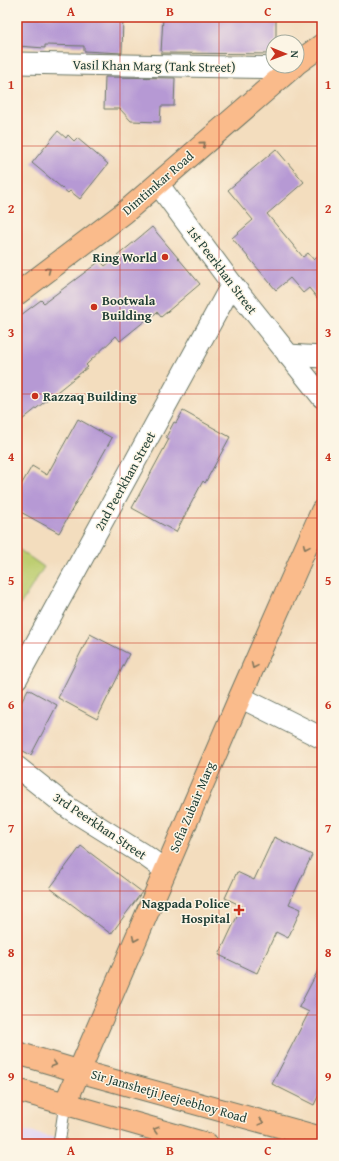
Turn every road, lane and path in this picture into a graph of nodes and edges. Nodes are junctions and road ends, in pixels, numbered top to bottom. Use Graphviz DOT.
graph roads {
  1 [pos="322,45"];
  2 [pos="305,58"];
  3 [pos="17,63"];
  4 [pos="265,66"];
  5 [pos="285,74"];
  6 [pos="158,184"];
  7 [pos="232,284"];
  8 [pos="17,294"];
  9 [pos="288,355"];
  10 [pos="322,357"];
  11 [pos="322,397"];
  12 [pos="322,511"];
  13 [pos="17,678"];
  14 [pos="240,697"];
  15 [pos="322,738"];
  16 [pos="17,767"];
  17 [pos="165,870"];
  18 [pos="17,1053"];
  19 [pos="78,1071"];
  20 [pos="17,1090"];
  21 [pos="65,1104"];
  22 [pos="322,1138"];
  23 [pos="59,1144"];
  24 [pos="207,1144"];
  1 -- 2 [label="main road, Dimtimkar Road"];
  3 -- 4 [label="street, Vasil Khan Marg (Tank Street)"];
  6 -- 5 [label="main road, Dimtimkar Road, one-way"];
  6 -- 7 [label="street, 1st Peerkhan Street"];
  8 -- 6 [label="main road, Dimtimkar Road, one-way"];
  7 -- 9 [label="street, 1st Peerkhan Street"];
  7 -- 13 [label="street, 2nd Peerkhan Street"];
  9 -- 10 [label="street"];
  9 -- 11 [label="street, 1st Peerkhan Street"];
  12 -- 14 [label="main road, Sofia Zubair Marg, one-way"];
  14 -- 15 [label="street"];
  14 -- 17 [label="main road, Sofia Zubair Marg"];
  16 -- 17 [label="street, 3rd Peerkhan Street"];
  17 -- 19 [label="main road, Sofia Zubair Marg, one-way"];
  18 -- 19 [label="main road, Sir Jamshetji Jeejeebhoy Road, one-way"];
  19 -- 21 [label="main road, Sofia Zubair Marg"];
  19 -- 22 [label="main road, Sir Jamshetji Jeejeebhoy Road, one-way"];
  20 -- 21 [label="main road"];
  21 -- 23 [label="lane"];
  24 -- 21 [label="main road, one-way"];
}
